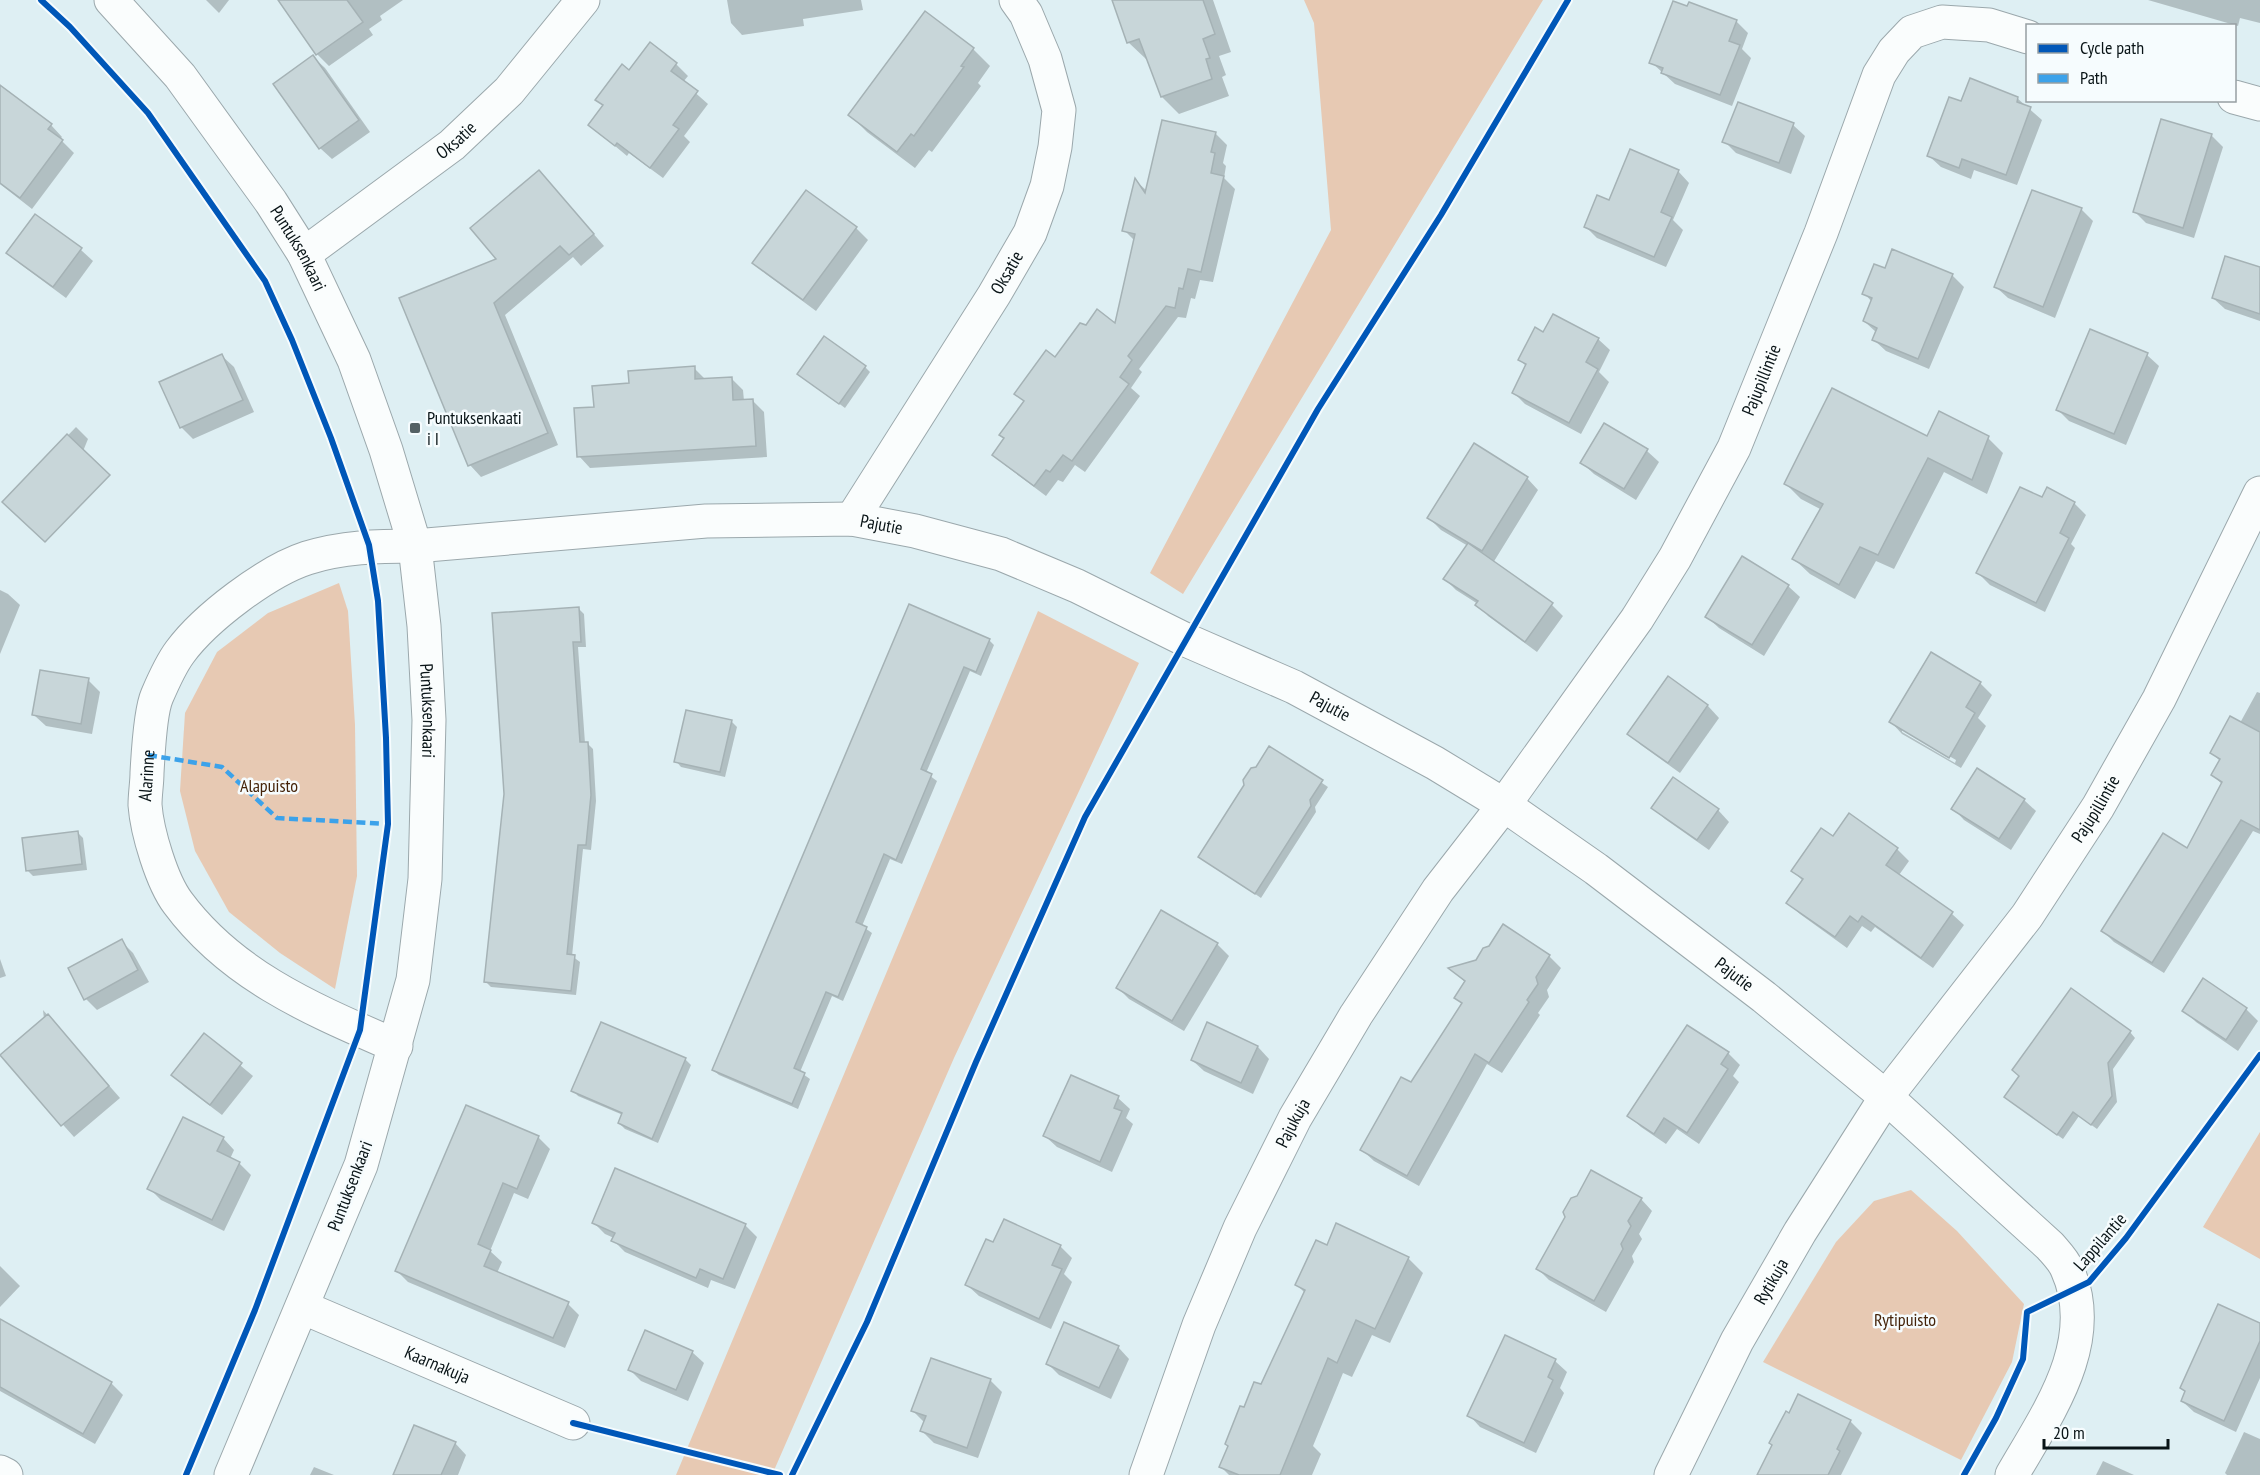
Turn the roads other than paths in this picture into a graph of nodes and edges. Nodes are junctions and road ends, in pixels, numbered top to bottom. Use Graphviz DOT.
graph roads {
  1 [pos="111,0"];
  2 [pos="583,0"];
  3 [pos="1016,0"];
  4 [pos="2026,36"];
  5 [pos="2236,97"];
  6 [pos="2260,104"];
  7 [pos="304,254"];
  8 [pos="2260,493"];
  9 [pos="852,519"];
  10 [pos="415,546"];
  11 [pos="1504,805"];
  12 [pos="396,1046"];
  13 [pos="1886,1097"];
  14 [pos="302,1307"];
  15 [pos="573,1423"];
  16 [pos="0,1472"];
  17 [pos="6,1475"];
  18 [pos="231,1475"];
  19 [pos="1146,1475"];
  20 [pos="1671,1475"];
  21 [pos="2012,1475"];
  1 -- 7 [label="street, Puntuksenkaari"];
  2 -- 7 [label="street, Oksatie"];
  3 -- 9 [label="street, Oksatie"];
  4 -- 11 [label="street, Pajupillintie"];
  5 -- 6 [label="street"];
  7 -- 10 [label="street, Puntuksenkaari"];
  8 -- 13 [label="street, Pajupillintie"];
  9 -- 10 [label="street, Pajutie"];
  9 -- 11 [label="street, Pajutie"];
  10 -- 12 [label="street, Puntuksenkaari"];
  10 -- 12 [label="street, Alarinne"];
  11 -- 13 [label="street, Pajutie"];
  11 -- 19 [label="street, Pajukuja"];
  12 -- 14 [label="street, Puntuksenkaari"];
  13 -- 20 [label="street, Rytikuja"];
  13 -- 21 [label="street, Pajutie"];
  14 -- 15 [label="street, Kaarnakuja"];
  14 -- 18 [label="street, Puntuksenkaari"];
  16 -- 17 [label="street"];
}
